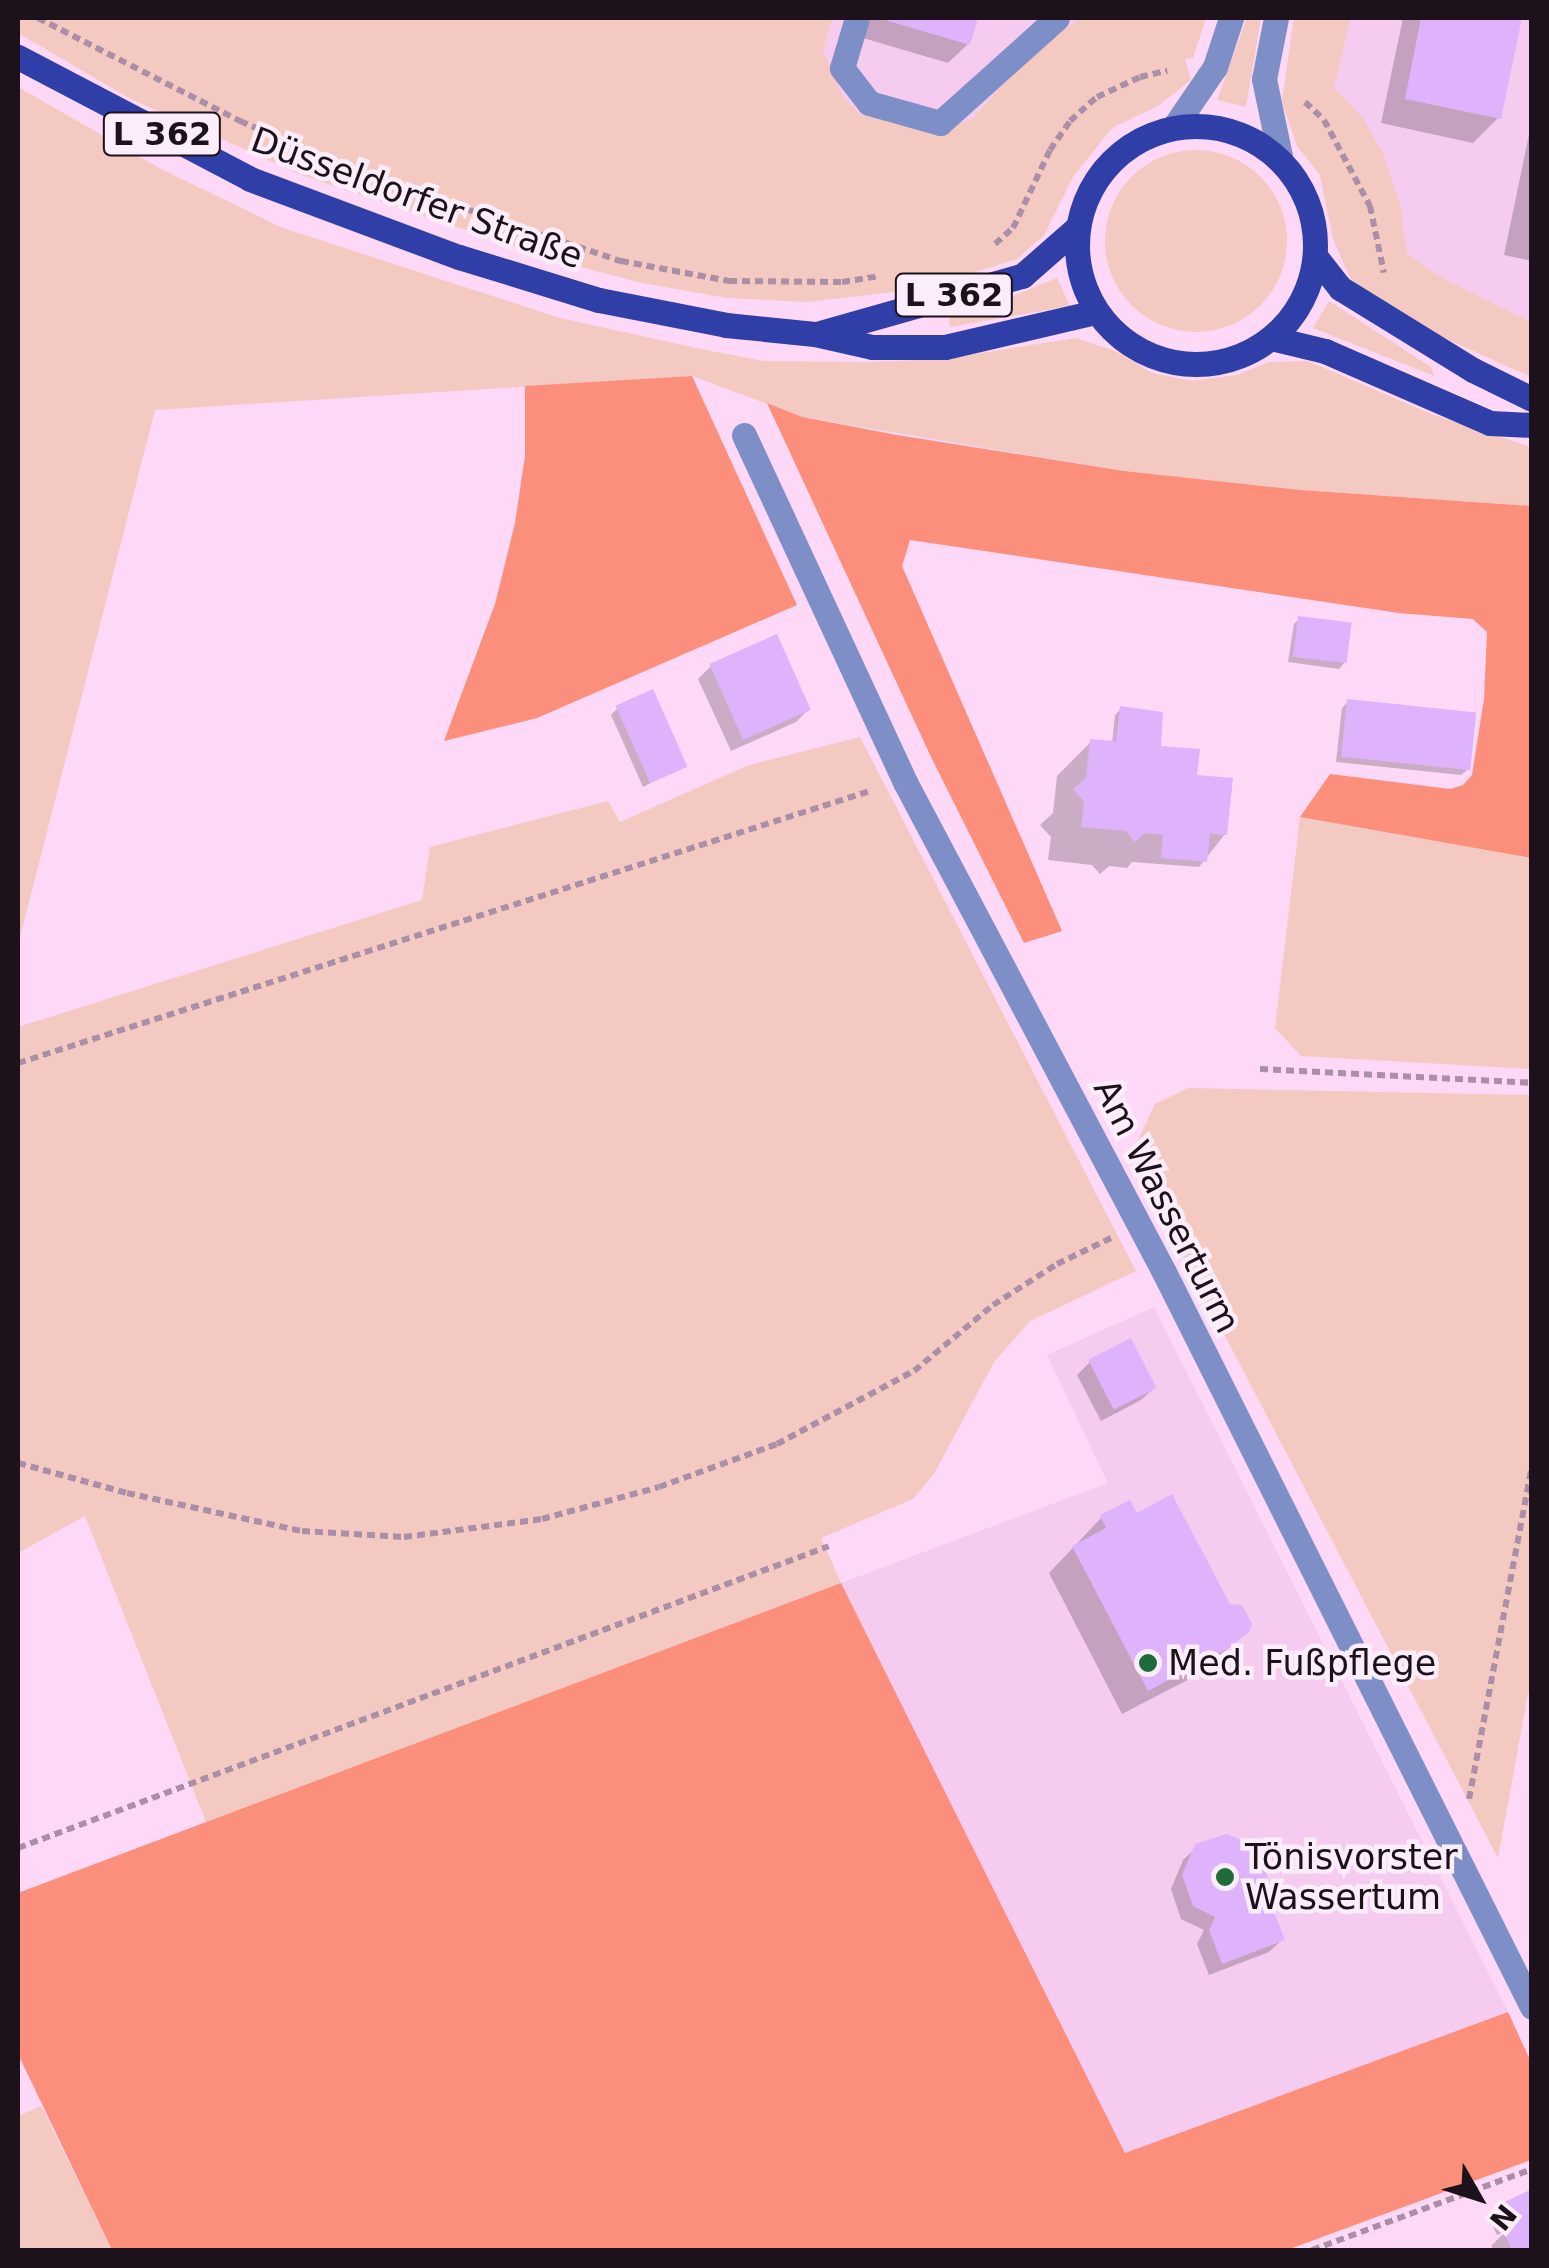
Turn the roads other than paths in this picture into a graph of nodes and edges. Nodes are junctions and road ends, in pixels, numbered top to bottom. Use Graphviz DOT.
graph roads {
  1 [pos="857,18"];
  2 [pos="1057,18"];
  3 [pos="1231,18"];
  4 [pos="1276,18"];
  5 [pos="18,57"];
  6 [pos="1174,127"];
  7 [pos="1281,161"];
  8 [pos="1078,227"];
  9 [pos="1314,256"];
  10 [pos="1096,312"];
  11 [pos="815,334"];
  12 [pos="1271,338"];
  13 [pos="1532,399"];
  14 [pos="1532,425"];
  15 [pos="744,435"];
  16 [pos="1532,2007"];
  1 -- 2 [label="street"];
  3 -- 6 [label="street"];
  4 -- 7 [label="street"];
  5 -- 11 [label="main road, Düsseldorfer Straße / L 362"];
  6 -- 7 [label="main road"];
  6 -- 8 [label="main road"];
  7 -- 9 [label="main road"];
  8 -- 10 [label="main road"];
  8 -- 11 [label="main road, Düsseldorfer Straße / L 362"];
  9 -- 12 [label="main road"];
  9 -- 13 [label="main road"];
  10 -- 11 [label="main road, Düsseldorfer Straße / L 362"];
  10 -- 12 [label="main road"];
  12 -- 14 [label="main road"];
  15 -- 16 [label="street, Am Wasserturm"];
}
